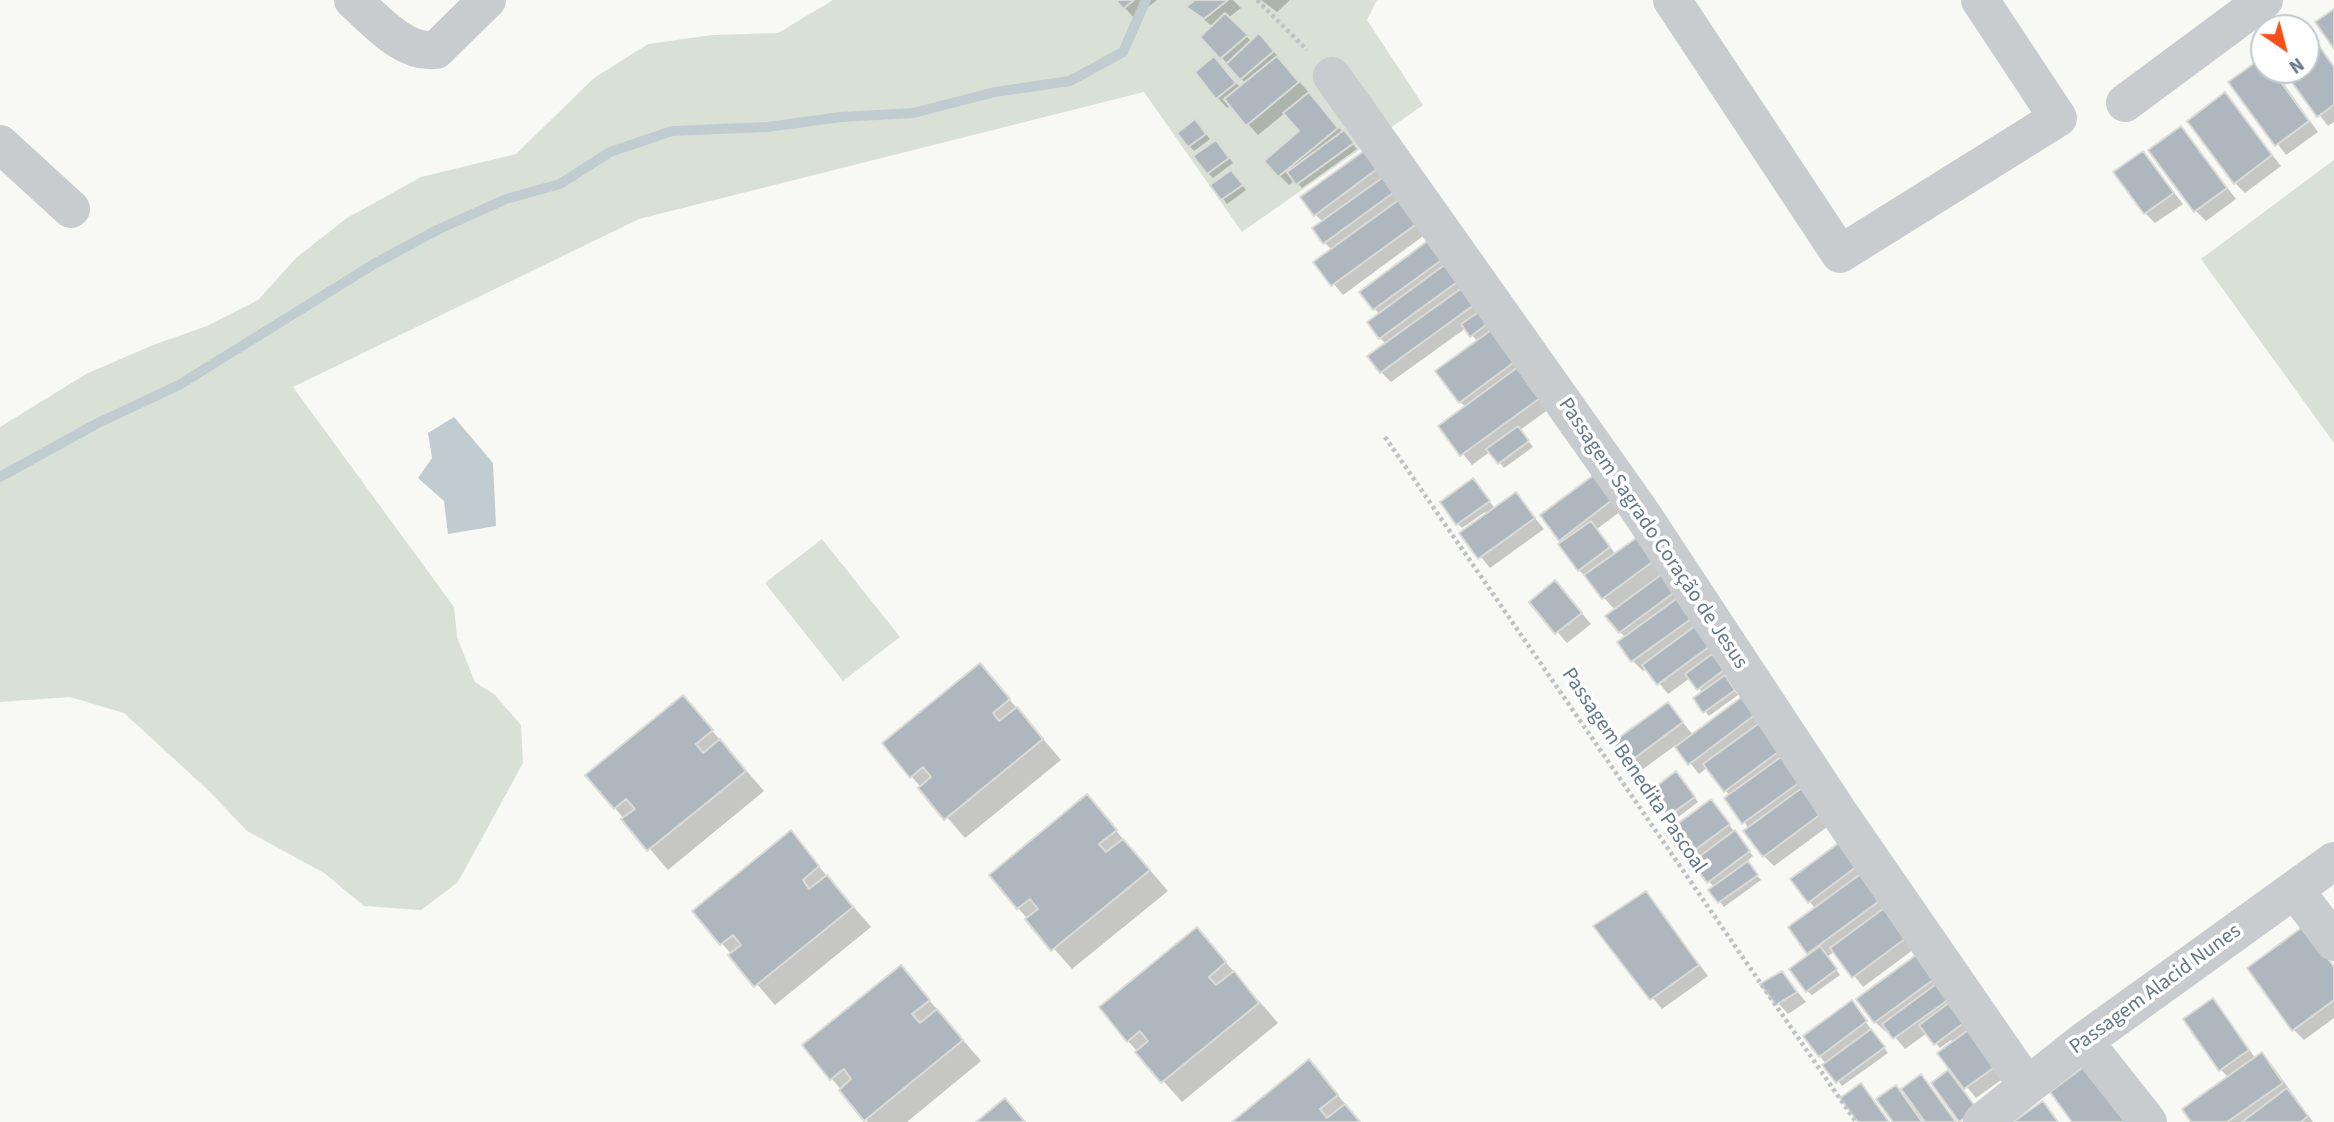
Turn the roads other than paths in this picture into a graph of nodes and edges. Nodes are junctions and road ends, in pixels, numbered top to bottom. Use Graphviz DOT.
graph roads {
  1 [pos="353,0"];
  2 [pos="487,0"];
  3 [pos="1672,0"];
  4 [pos="1980,0"];
  5 [pos="2264,0"];
  6 [pos="1332,76"];
  7 [pos="2125,103"];
  8 [pos="0,144"];
  9 [pos="71,209"];
  10 [pos="2334,860"];
  11 [pos="2295,890"];
  12 [pos="2334,942"];
  13 [pos="2084,1041"];
  14 [pos="2026,1084"];
  15 [pos="1982,1122"];
  16 [pos="2148,1122"];
  1 -- 2 [label="street"];
  3 -- 4 [label="street"];
  5 -- 7 [label="street"];
  6 -- 14 [label="street, Passagem Sagrado Coração de Jesus"];
  8 -- 9 [label="street"];
  10 -- 11 [label="street, Passagem Alacid Nunes"];
  11 -- 12 [label="street"];
  11 -- 13 [label="street, Passagem Alacid Nunes"];
  13 -- 14 [label="street, Passagem Alacid Nunes"];
  13 -- 16 [label="street"];
  14 -- 15 [label="street, Passagem Alacid Nunes"];
}
